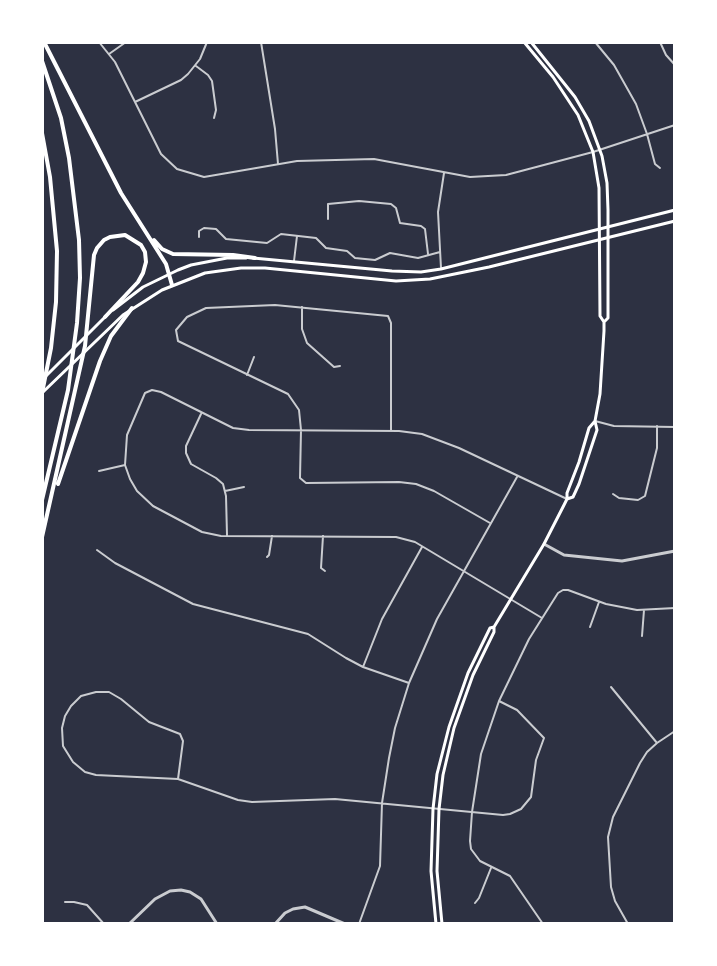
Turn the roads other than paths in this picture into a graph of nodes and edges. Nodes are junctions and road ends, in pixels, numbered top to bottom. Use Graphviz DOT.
graph roads {
  1 [pos="44,42"];
  2 [pos="99,42"];
  3 [pos="126,42"];
  4 [pos="207,42"];
  5 [pos="261,42"];
  6 [pos="524,42"];
  7 [pos="531,42"];
  8 [pos="595,42"];
  9 [pos="660,42"];
  10 [pos="109,54"];
  11 [pos="42,62"];
  12 [pos="675,65"];
  13 [pos="196,66"];
  14 [pos="135,102"];
  15 [pos="214,118"];
  16 [pos="675,125"];
  17 [pos="42,133"];
  18 [pos="647,134"];
  19 [pos="600,149"];
  20 [pos="593,152"];
  21 [pos="278,164"];
  22 [pos="660,168"];
  23 [pos="444,173"];
  24 [pos="675,210"];
  25 [pos="328,219"];
  26 [pos="675,221"];
  27 [pos="608,227"];
  28 [pos="599,229"];
  29 [pos="147,234"];
  30 [pos="297,236"];
  31 [pos="199,237"];
  32 [pos="608,237"];
  33 [pos="599,239"];
  34 [pos="440,252"];
  35 [pos="429,254"];
  36 [pos="255,258"];
  37 [pos="294,261"];
  38 [pos="441,269"];
  39 [pos="292,271"];
  40 [pos="169,274"];
  41 [pos="172,285"];
  42 [pos="302,307"];
  43 [pos="132,308"];
  44 [pos="105,317"];
  45 [pos="604,322"];
  46 [pos="254,357"];
  47 [pos="340,366"];
  48 [pos="247,375"];
  49 [pos="42,380"];
  50 [pos="42,393"];
  51 [pos="201,414"];
  52 [pos="595,421"];
  53 [pos="657,426"];
  54 [pos="675,427"];
  55 [pos="301,430"];
  56 [pos="391,431"];
  57 [pos="125,465"];
  58 [pos="99,471"];
  59 [pos="517,477"];
  60 [pos="244,487"];
  61 [pos="225,491"];
  62 [pos="613,494"];
  63 [pos="567,499"];
  64 [pos="42,500"];
  65 [pos="48,516"];
  66 [pos="490,524"];
  67 [pos="227,536"];
  68 [pos="272,536"];
  69 [pos="42,537"];
  70 [pos="323,537"];
  71 [pos="544,544"];
  72 [pos="422,547"];
  73 [pos="97,550"];
  74 [pos="675,551"];
  75 [pos="604,554"];
  76 [pos="267,557"];
  77 [pos="603,559"];
  78 [pos="325,571"];
  79 [pos="465,572"];
  80 [pos="512,598"];
  81 [pos="599,602"];
  82 [pos="675,608"];
  83 [pos="644,610"];
  84 [pos="542,618"];
  85 [pos="494,627"];
  86 [pos="590,627"];
  87 [pos="642,636"];
  88 [pos="363,667"];
  89 [pos="409,683"];
  90 [pos="611,687"];
  91 [pos="499,701"];
  92 [pos="675,731"];
  93 [pos="657,743"];
  94 [pos="178,779"];
  95 [pos="382,803"];
  96 [pos="433,808"];
  97 [pos="439,809"];
  98 [pos="472,812"];
  99 [pos="491,868"];
  100 [pos="65,902"];
  101 [pos="475,903"];
  102 [pos="104,924"];
  103 [pos="129,924"];
  104 [pos="217,924"];
  105 [pos="274,924"];
  106 [pos="345,924"];
  107 [pos="358,924"];
  108 [pos="436,924"];
  109 [pos="441,924"];
  110 [pos="543,924"];
  111 [pos="628,924"];
  1 -- 29 [label="highway"];
  2 -- 10 [label="street"];
  3 -- 10 [label="street"];
  4 -- 13 [label="street"];
  5 -- 21 [label="street"];
  6 -- 20 [label="main road"];
  7 -- 19 [label="main road"];
  8 -- 18 [label="street"];
  9 -- 12 [label="street"];
  10 -- 14 [label="street"];
  11 -- 64 [label="highway"];
  13 -- 14 [label="street"];
  13 -- 15 [label="street"];
  14 -- 21 [label="street"];
  16 -- 18 [label="street"];
  17 -- 50 [label="highway"];
  18 -- 19 [label="street"];
  18 -- 22 [label="street"];
  19 -- 20 [label="street"];
  19 -- 27 [label="main road"];
  20 -- 23 [label="street"];
  20 -- 28 [label="main road"];
  21 -- 23 [label="street"];
  23 -- 34 [label="street"];
  24 -- 27 [label="main road"];
  25 -- 35 [label="street"];
  26 -- 32 [label="main road"];
  27 -- 28 [label="main road"];
  27 -- 32 [label="main road"];
  28 -- 33 [label="main road"];
  28 -- 38 [label="main road"];
  29 -- 36 [label="highway"];
  29 -- 40 [label="highway"];
  30 -- 31 [label="street"];
  30 -- 35 [label="street"];
  30 -- 37 [label="street"];
  32 -- 33 [label="main road"];
  32 -- 45 [label="main road"];
  33 -- 39 [label="main road"];
  33 -- 45 [label="main road"];
  34 -- 35 [label="street"];
  34 -- 38 [label="street"];
  36 -- 37 [label="main road"];
  36 -- 40 [label="main road"];
  37 -- 38 [label="main road"];
  37 -- 39 [label="main road"];
  39 -- 41 [label="main road"];
  40 -- 41 [label="highway"];
  40 -- 44 [label="main road"];
  41 -- 43 [label="main road"];
  42 -- 47 [label="street"];
  42 -- 48 [label="street"];
  42 -- 56 [label="street"];
  43 -- 50 [label="main road"];
  43 -- 65 [label="highway"];
  44 -- 49 [label="main road"];
  44 -- 65 [label="highway"];
  45 -- 52 [label="main road"];
  46 -- 48 [label="street"];
  48 -- 55 [label="street"];
  51 -- 55 [label="street"];
  51 -- 57 [label="street"];
  51 -- 61 [label="street"];
  52 -- 53 [label="street"];
  52 -- 63 [label="main road"];
  52 -- 63 [label="main road"];
  53 -- 54 [label="street"];
  53 -- 62 [label="street"];
  55 -- 56 [label="street"];
  55 -- 66 [label="street"];
  56 -- 59 [label="street"];
  57 -- 58 [label="street"];
  57 -- 67 [label="street"];
  59 -- 63 [label="street"];
  59 -- 66 [label="street"];
  60 -- 61 [label="street"];
  61 -- 67 [label="street"];
  63 -- 71 [label="main road"];
  65 -- 69 [label="highway"];
  66 -- 79 [label="street"];
  67 -- 68 [label="street"];
  68 -- 70 [label="street"];
  68 -- 76 [label="street"];
  70 -- 72 [label="street"];
  70 -- 78 [label="street"];
  71 -- 77 [label="street"];
  71 -- 80 [label="main road"];
  72 -- 79 [label="street"];
  72 -- 88 [label="street"];
  73 -- 88 [label="street"];
  74 -- 77 [label="street"];
  75 -- 77 [label="street"];
  79 -- 80 [label="street"];
  79 -- 89 [label="street"];
  80 -- 84 [label="street"];
  80 -- 85 [label="main road"];
  81 -- 83 [label="street"];
  81 -- 84 [label="street"];
  81 -- 86 [label="street"];
  82 -- 83 [label="street"];
  83 -- 87 [label="street"];
  84 -- 91 [label="street"];
  85 -- 96 [label="main road"];
  85 -- 97 [label="main road"];
  88 -- 89 [label="street"];
  89 -- 95 [label="street"];
  90 -- 93 [label="street"];
  91 -- 98 [label="street"];
  91 -- 98 [label="street"];
  92 -- 93 [label="street"];
  93 -- 111 [label="street"];
  94 -- 94 [label="street"];
  94 -- 95 [label="street"];
  95 -- 96 [label="street"];
  95 -- 107 [label="street"];
  96 -- 97 [label="street"];
  96 -- 108 [label="main road"];
  97 -- 98 [label="street"];
  97 -- 109 [label="main road"];
  98 -- 99 [label="street"];
  99 -- 101 [label="street"];
  99 -- 110 [label="street"];
  100 -- 102 [label="street"];
  103 -- 104 [label="street"];
  105 -- 106 [label="street"];
}
